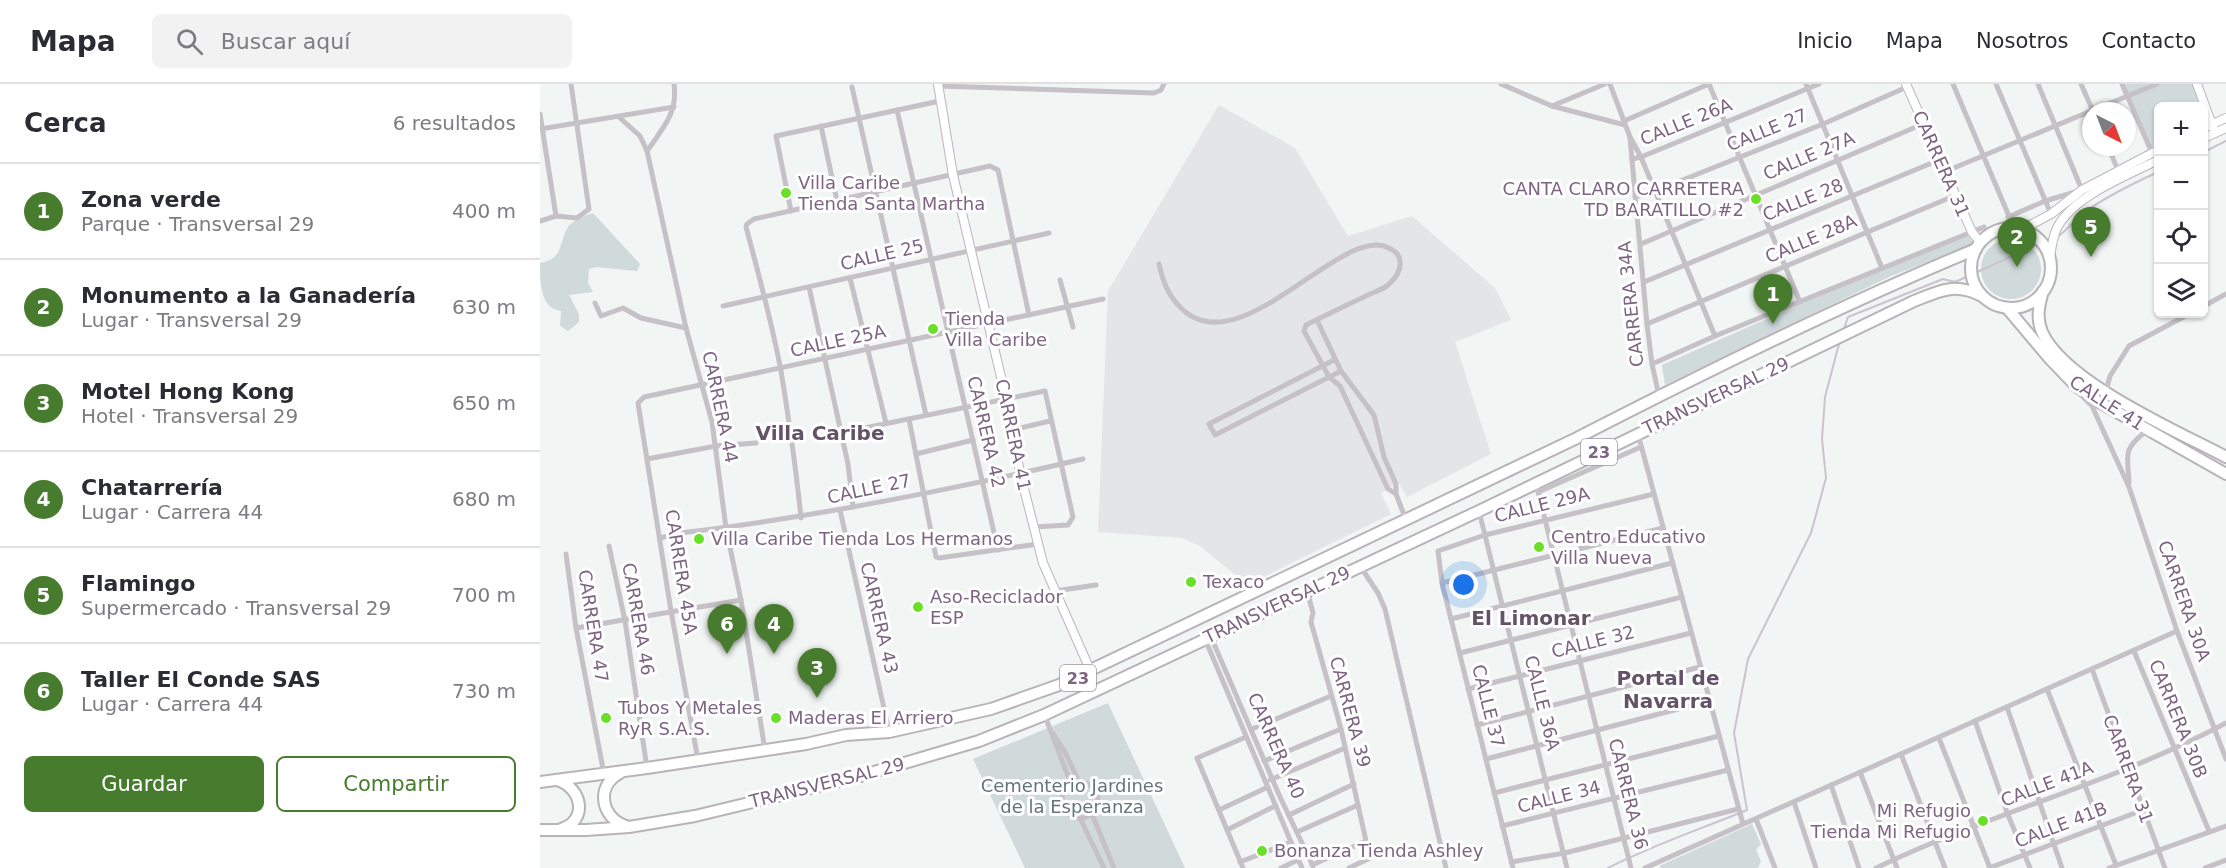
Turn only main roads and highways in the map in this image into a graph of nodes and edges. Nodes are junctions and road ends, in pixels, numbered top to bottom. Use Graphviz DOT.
graph roads {
  1 [pos="1978,245"];
  2 [pos="2043,291"];
  3 [pos="1982,296"];
  4 [pos="2007,308"];
  5 [pos="2226,457"];
  6 [pos="2226,474"];
  7 [pos="623,771"];
  8 [pos="556,780"];
  9 [pos="540,782"];
  10 [pos="629,827"];
  11 [pos="540,830"];
  12 [pos="555,830"];
  1 -- 2 [label="highway, 23"];
  1 -- 3 [label="highway"];
  1 -- 7 [label="highway, TRANSVERSAL 29 / 23"];
  2 -- 4 [label="highway"];
  2 -- 5 [label="highway, CALLE 41"];
  3 -- 4 [label="highway, 23"];
  3 -- 10 [label="highway, TRANSVERSAL 29 / 23"];
  4 -- 6 [label="highway, CALLE 41"];
  7 -- 8 [label="highway, TRANSVERSAL 29 / 23"];
  7 -- 10 [label="highway"];
  8 -- 9 [label="highway, TRANSVERSAL 29 / 23"];
  8 -- 12 [label="highway"];
  10 -- 12 [label="highway, TRANSVERSAL 29 / 23"];
  11 -- 12 [label="highway, TRANSVERSAL 29 / 23"];
}
